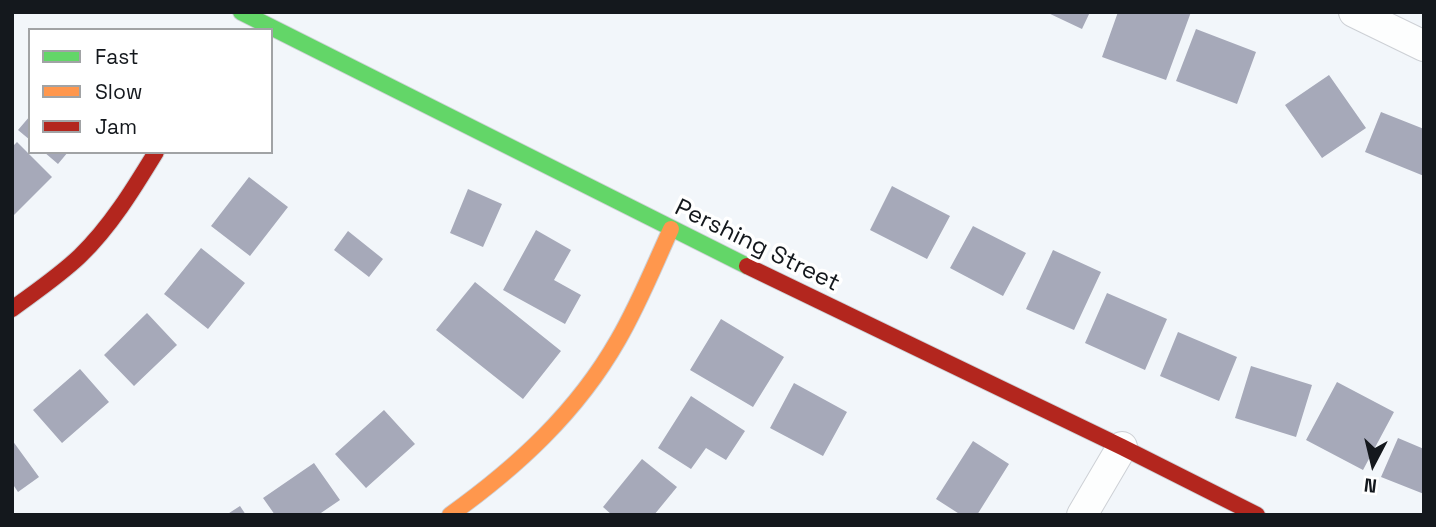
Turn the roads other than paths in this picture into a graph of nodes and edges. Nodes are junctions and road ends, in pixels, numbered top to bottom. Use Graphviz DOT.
graph roads {
  1 [pos="242,12"];
  2 [pos="1354,12"];
  3 [pos="233,28"];
  4 [pos="1424,46"];
  5 [pos="155,154"];
  6 [pos="671,229"];
  7 [pos="12,309"];
  8 [pos="1122,447"];
  9 [pos="450,515"];
  10 [pos="1082,515"];
  11 [pos="1257,515"];
  1 -- 3 [label="street"];
  1 -- 6 [label="street, Pershing Street"];
  2 -- 4 [label="street"];
  5 -- 7 [label="street"];
  6 -- 8 [label="street, Pershing Street"];
  6 -- 9 [label="street"];
  8 -- 10 [label="street"];
  8 -- 11 [label="street, Pershing Street"];
}
